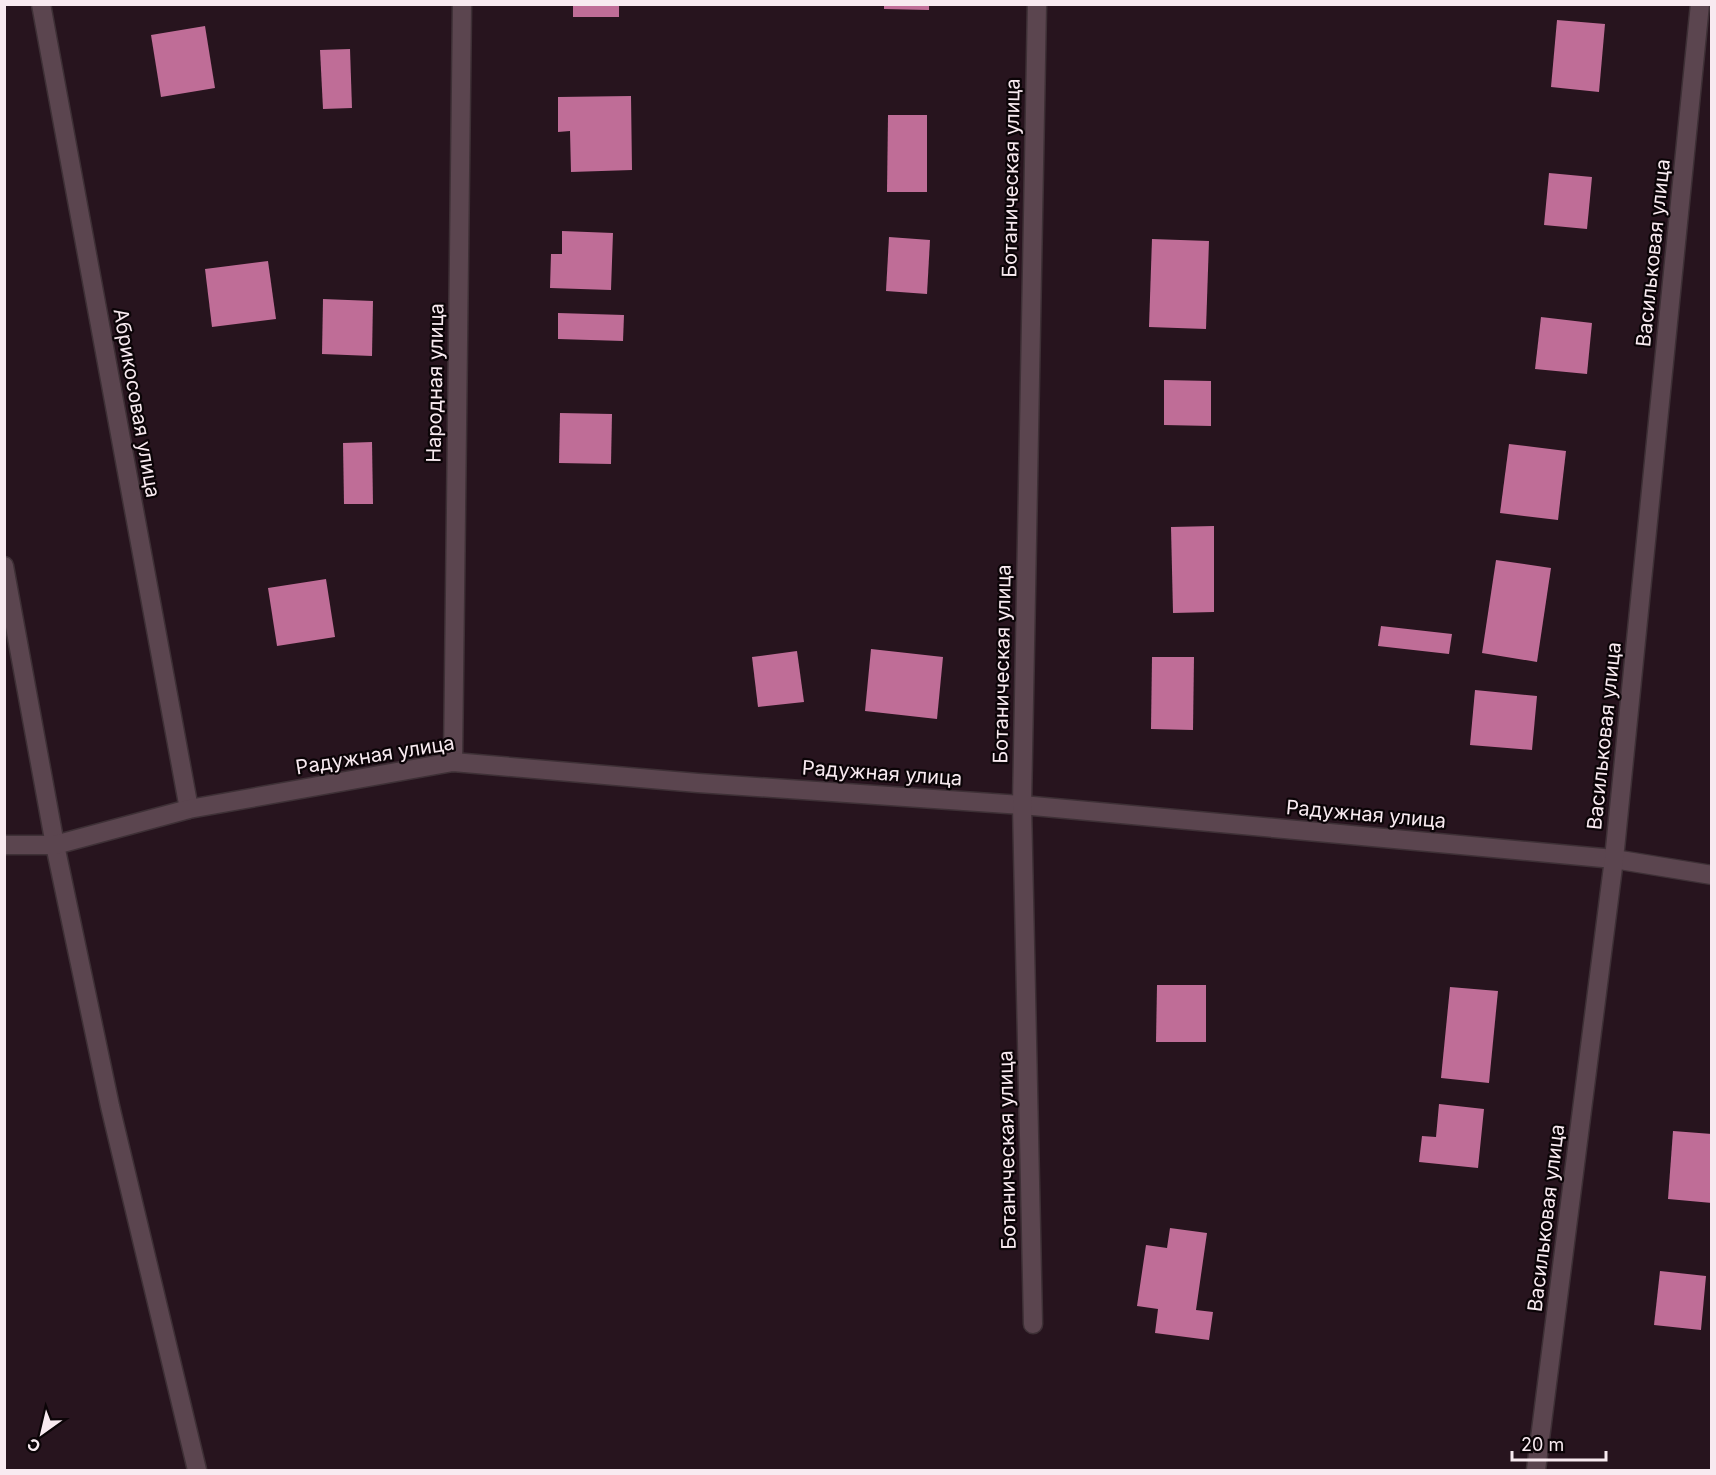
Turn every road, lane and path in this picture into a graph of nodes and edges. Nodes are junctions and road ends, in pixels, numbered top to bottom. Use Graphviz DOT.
graph roads {
  1 [pos="41,4"];
  2 [pos="462,4"];
  3 [pos="1037,4"];
  4 [pos="1700,4"];
  5 [pos="4,566"];
  6 [pos="453,762"];
  7 [pos="1022,805"];
  8 [pos="189,809"];
  9 [pos="4,845"];
  10 [pos="55,845"];
  11 [pos="1614,859"];
  12 [pos="1712,875"];
  13 [pos="1033,1324"];
  14 [pos="197,1470"];
  15 [pos="1536,1470"];
  1 -- 8 [label="street, Абрикосовая улица"];
  2 -- 6 [label="street, Народная улица"];
  3 -- 7 [label="street, Ботаническая улица"];
  4 -- 11 [label="street, Васильковая улица"];
  5 -- 10 [label="street"];
  6 -- 7 [label="street, Радужная улица"];
  6 -- 8 [label="street, Радужная улица"];
  7 -- 11 [label="street, Радужная улица"];
  7 -- 13 [label="street, Ботаническая улица"];
  8 -- 10 [label="street, Радужная улица"];
  9 -- 10 [label="street, Радужная улица"];
  10 -- 14 [label="street"];
  11 -- 12 [label="street, Радужная улица"];
  11 -- 15 [label="street, Васильковая улица"];
}
